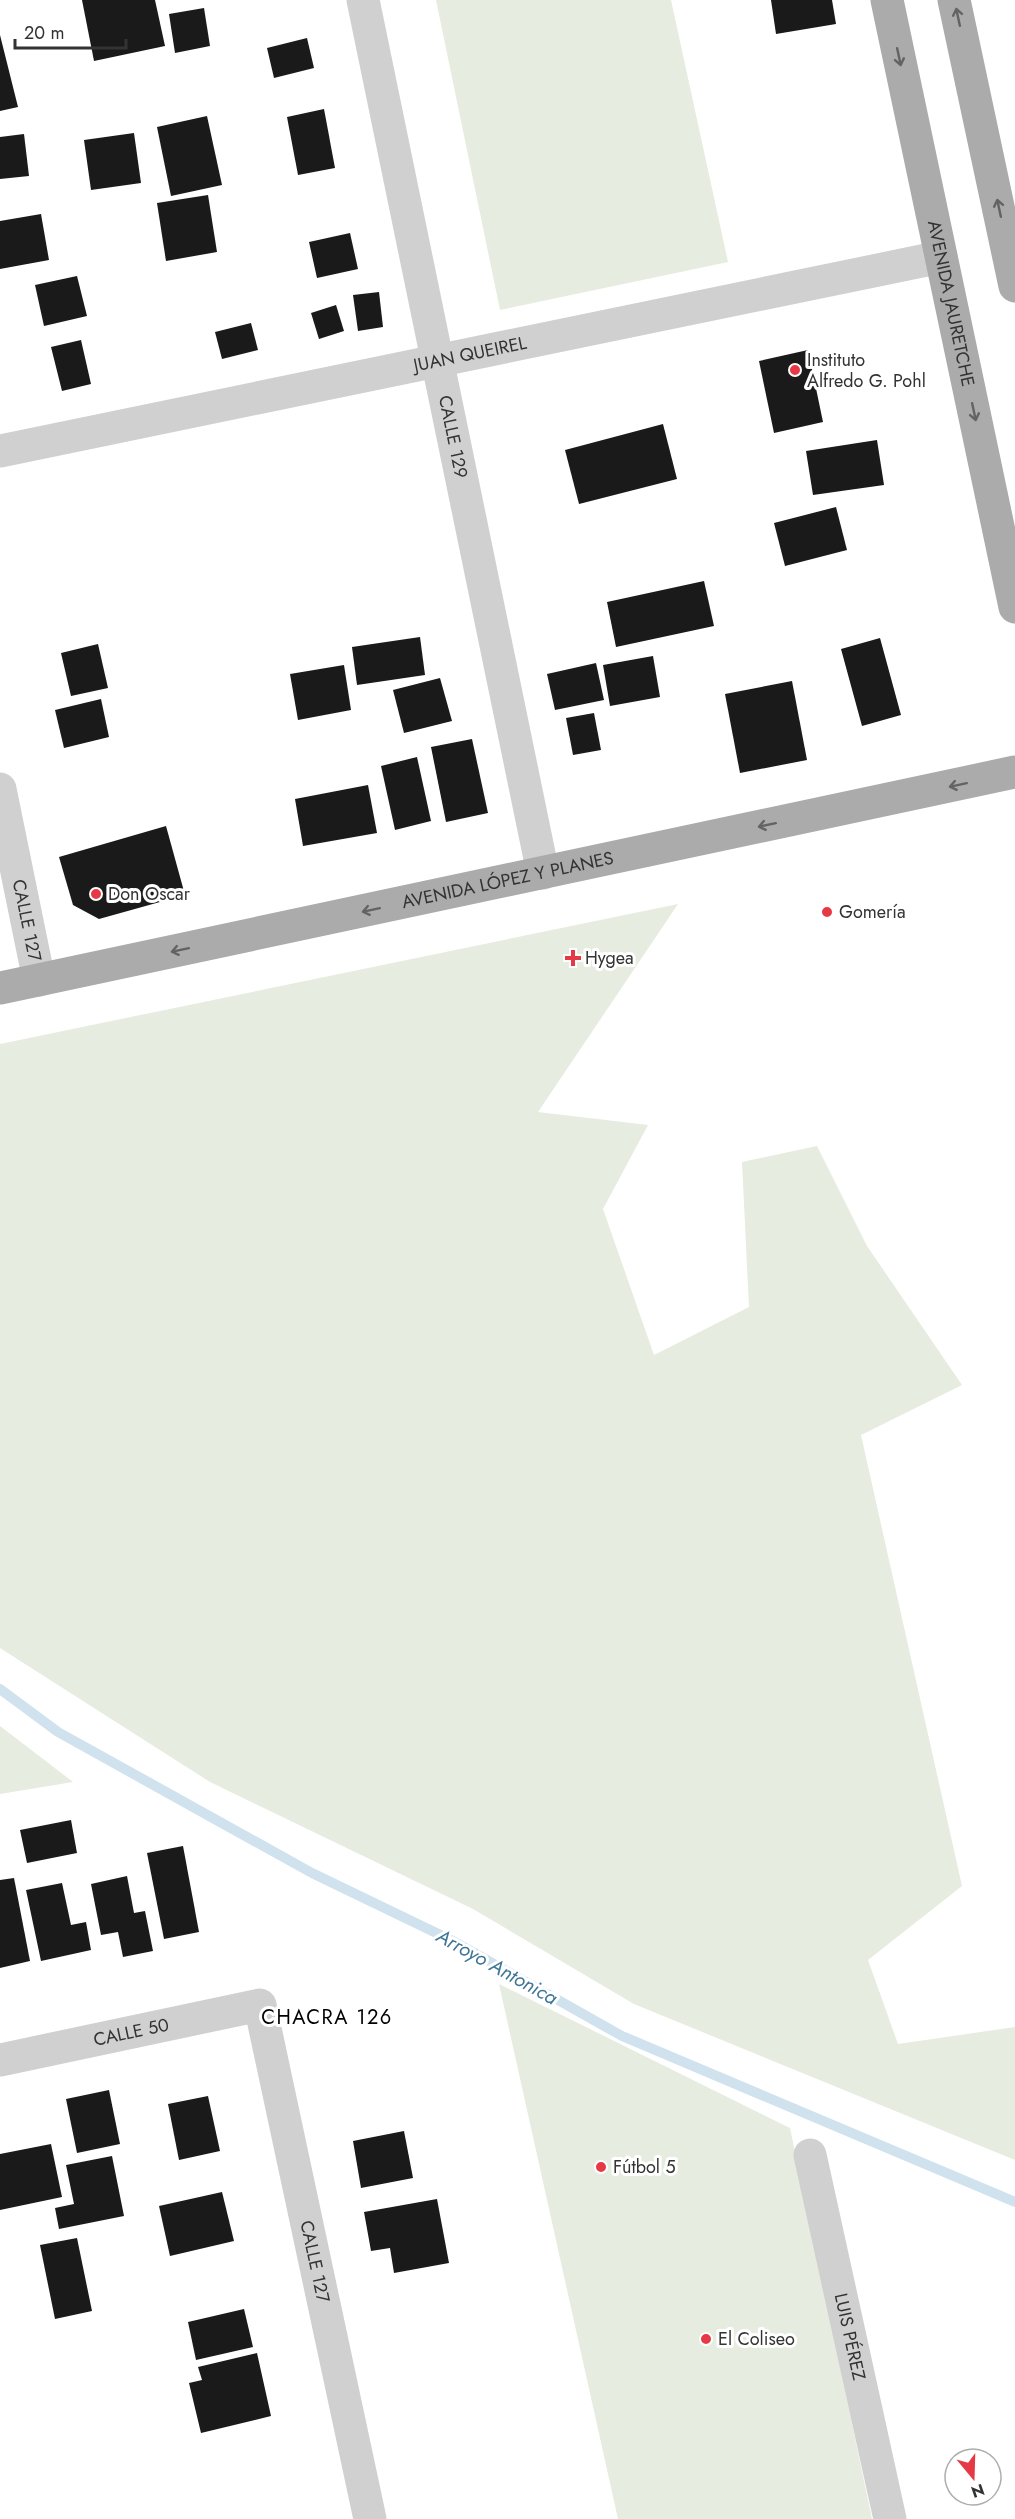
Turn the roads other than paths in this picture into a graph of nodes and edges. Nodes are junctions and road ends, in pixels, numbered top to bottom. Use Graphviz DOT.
graph roads {
  1 [pos="363,0"];
  2 [pos="886,0"];
  3 [pos="954,0"];
  4 [pos="1010,240"];
  5 [pos="941,257"];
  6 [pos="1015,286"];
  7 [pos="437,361"];
  8 [pos="0,451"];
  9 [pos="1015,608"];
  10 [pos="1015,772"];
  11 [pos="0,789"];
  12 [pos="543,873"];
  13 [pos="39,980"];
  14 [pos="0,988"];
  15 [pos="260,2005"];
  16 [pos="0,2060"];
  17 [pos="810,2155"];
  18 [pos="370,2519"];
  19 [pos="890,2519"];
  1 -- 7 [label="street, CALLE 129"];
  2 -- 5 [label="main road, AVENIDA JAURETCHE, one-way"];
  4 -- 3 [label="main road, one-way"];
  4 -- 6 [label="main road"];
  5 -- 7 [label="street, JUAN QUEIREL"];
  5 -- 9 [label="main road, AVENIDA JAURETCHE, one-way"];
  7 -- 8 [label="street, JUAN QUEIREL"];
  7 -- 12 [label="street, CALLE 129"];
  10 -- 12 [label="main road, AVENIDA LÓPEZ Y PLANES, one-way"];
  11 -- 13 [label="street, CALLE 127"];
  12 -- 13 [label="main road, AVENIDA LÓPEZ Y PLANES, one-way"];
  13 -- 14 [label="main road, AVENIDA LÓPEZ Y PLANES"];
  15 -- 16 [label="street, CALLE 50"];
  15 -- 18 [label="street, CALLE 127"];
  17 -- 19 [label="street, LUIS PÉREZ"];
}
